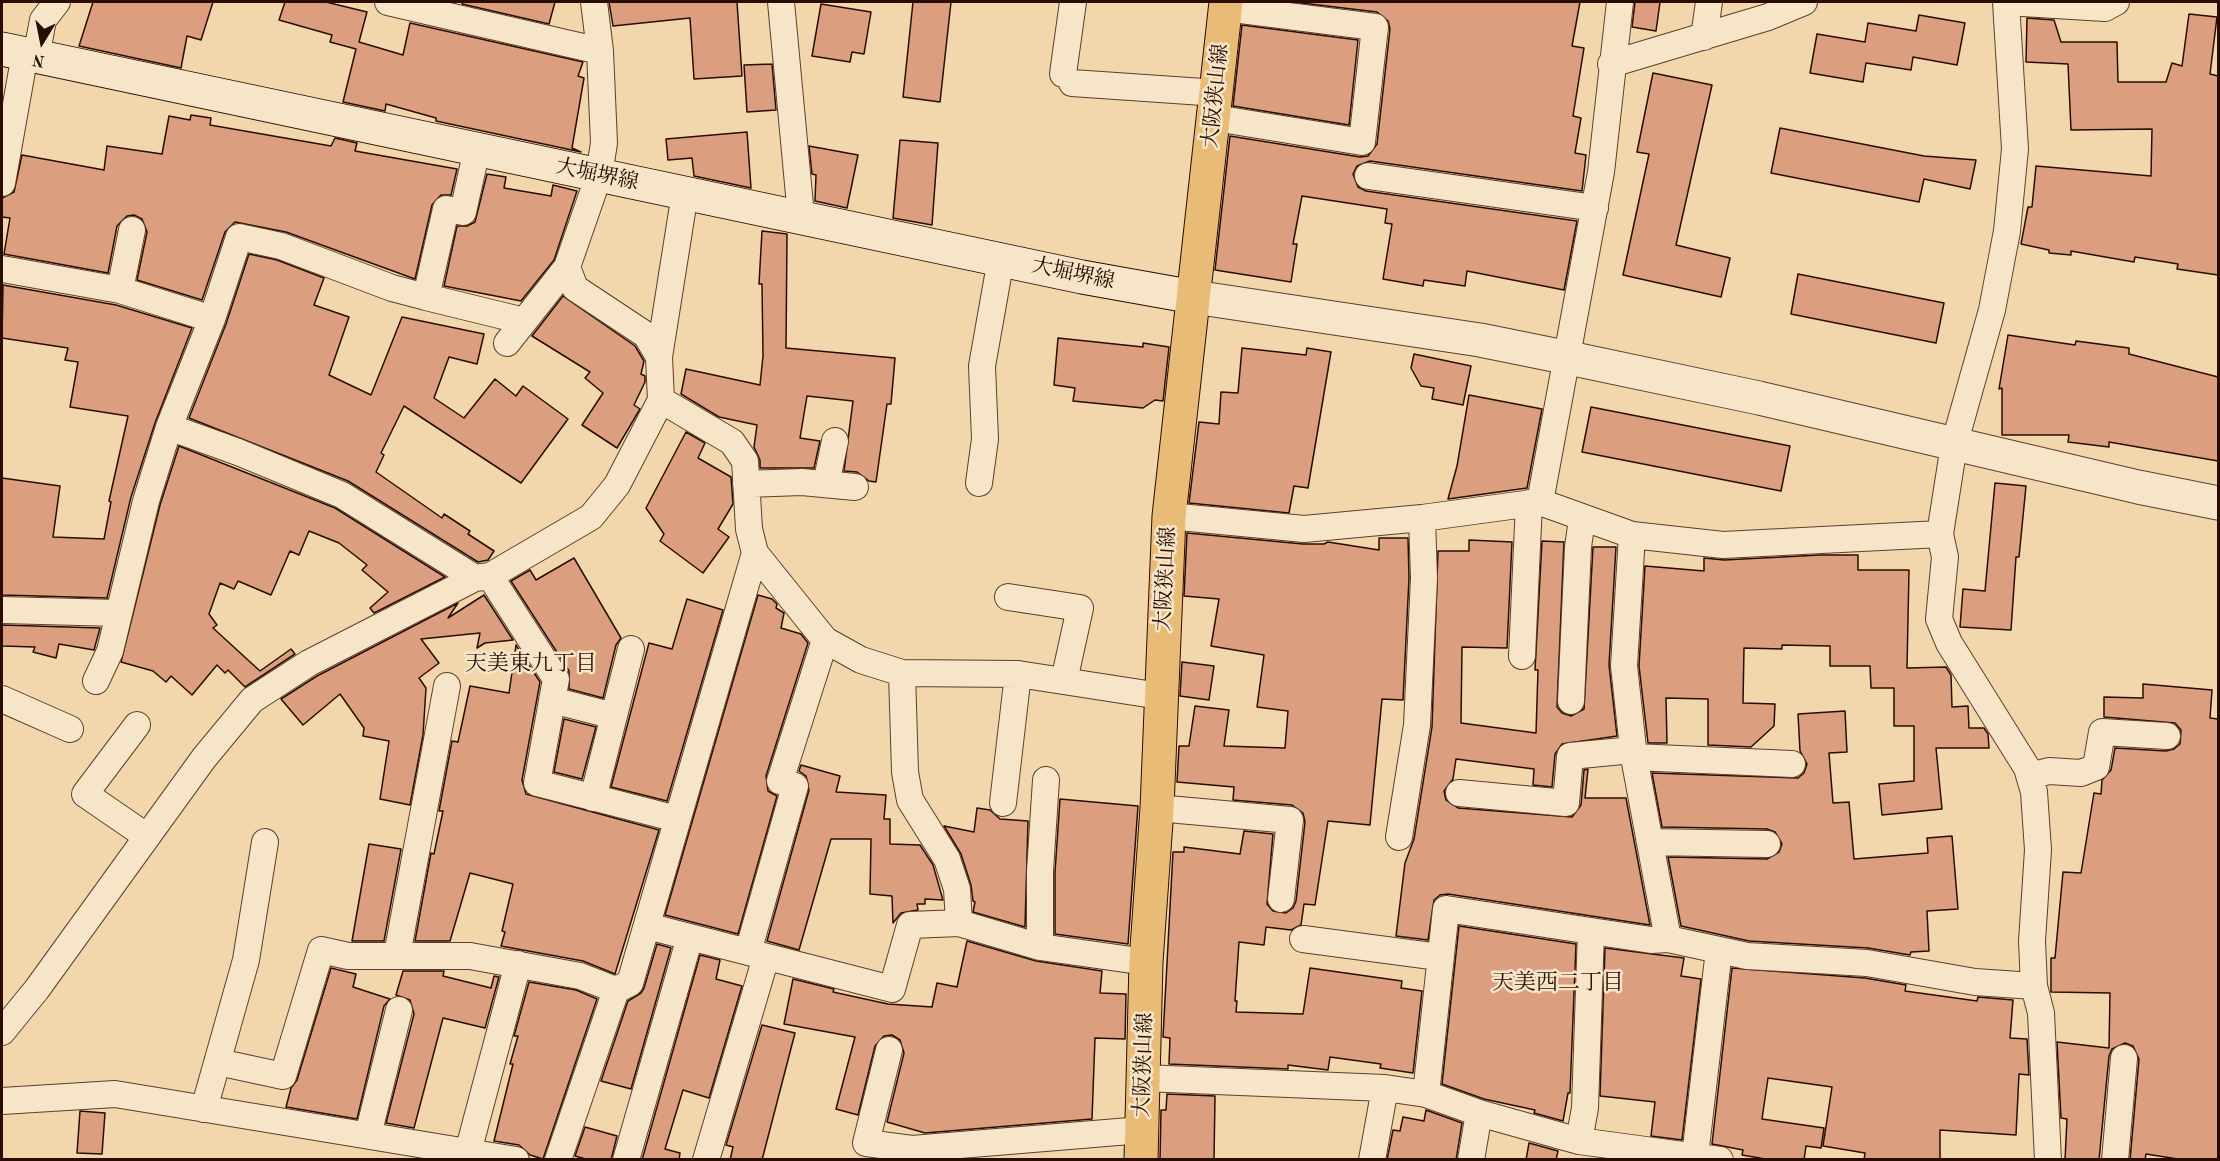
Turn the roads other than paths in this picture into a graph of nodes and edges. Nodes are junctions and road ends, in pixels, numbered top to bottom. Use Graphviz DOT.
graph roads {
  1 [pos="57,2"];
  2 [pos="388,2"];
  3 [pos="594,2"];
  4 [pos="781,2"];
  5 [pos="1073,2"];
  6 [pos="1620,2"];
  7 [pos="1709,2"];
  8 [pos="1804,2"];
  9 [pos="2004,2"];
  10 [pos="2116,2"];
  11 [pos="1225,5"];
  12 [pos="1704,37"];
  13 [pos="600,51"];
  14 [pos="21,53"];
  15 [pos="1611,64"];
  16 [pos="1216,106"];
  17 [pos="477,149"];
  18 [pos="599,175"];
  19 [pos="1368,176"];
  20 [pos="2,183"];
  21 [pos="686,193"];
  22 [pos="1595,208"];
  23 [pos="801,216"];
  24 [pos="132,230"];
  25 [pos="1001,260"];
  26 [pos="567,267"];
  27 [pos="2,269"];
  28 [pos="120,290"];
  29 [pos="426,297"];
  30 [pos="1194,297"];
  31 [pos="212,319"];
  32 [pos="524,321"];
  33 [pos="507,343"];
  34 [pos="659,357"];
  35 [pos="1569,358"];
  36 [pos="661,400"];
  37 [pos="169,427"];
  38 [pos="835,441"];
  39 [pos="1954,445"];
  40 [pos="979,483"];
  41 [pos="746,484"];
  42 [pos="826,484"];
  43 [pos="855,487"];
  44 [pos="2218,502"];
  45 [pos="1535,503"];
  46 [pos="1169,516"];
  47 [pos="1422,518"];
  48 [pos="1582,519"];
  49 [pos="1940,534"];
  50 [pos="1632,535"];
  51 [pos="755,553"];
  52 [pos="482,577"];
  53 [pos="1008,597"];
  54 [pos="2,610"];
  55 [pos="117,613"];
  56 [pos="825,640"];
  57 [pos="631,648"];
  58 [pos="1522,656"];
  59 [pos="902,673"];
  60 [pos="1018,674"];
  61 [pos="96,681"];
  62 [pos="1064,681"];
  63 [pos="447,686"];
  64 [pos="1160,696"];
  65 [pos="2,699"];
  66 [pos="552,700"];
  67 [pos="1571,701"];
  68 [pos="614,716"];
  69 [pos="137,725"];
  70 [pos="70,729"];
  71 [pos="2167,736"];
  72 [pos="1633,753"];
  73 [pos="1792,764"];
  74 [pos="2030,776"];
  75 [pos="1046,780"];
  76 [pos="1460,793"];
  77 [pos="593,798"];
  78 [pos="1004,803"];
  79 [pos="1157,808"];
  80 [pos="677,819"];
  81 [pos="146,836"];
  82 [pos="1399,837"];
  83 [pos="265,842"];
  84 [pos="1650,842"];
  85 [pos="1767,844"];
  86 [pos="1281,899"];
  87 [pos="959,923"];
  88 [pos="647,926"];
  89 [pos="1591,931"];
  90 [pos="690,937"];
  91 [pos="1303,939"];
  92 [pos="1668,939"];
  93 [pos="1040,947"];
  94 [pos="1719,950"];
  95 [pos="397,954"];
  96 [pos="757,954"];
  97 [pos="1439,957"];
  98 [pos="1146,962"];
  99 [pos="518,964"];
  100 [pos="2034,986"];
  101 [pos="616,990"];
  102 [pos="399,1010"];
  103 [pos="2,1032"];
  104 [pos="889,1050"];
  105 [pos="2124,1058"];
  106 [pos="218,1062"];
  107 [pos="1143,1078"];
  108 [pos="1385,1088"];
  109 [pos="1426,1094"];
  110 [pos="2,1101"];
  111 [pos="204,1108"];
  112 [pos="1479,1113"];
  113 [pos="368,1135"];
  114 [pos="1579,1141"];
  115 [pos="1141,1145"];
  116 [pos="468,1152"];
  117 [pos="1688,1157"];
  118 [pos="516,1160"];
  119 [pos="558,1160"];
  120 [pos="626,1160"];
  121 [pos="706,1160"];
  122 [pos="1372,1160"];
  123 [pos="1471,1160"];
  124 [pos="1720,1160"];
  125 [pos="2048,1160"];
  126 [pos="2115,1160"];
  1 -- 14 [label="street"];
  2 -- 13 [label="street"];
  3 -- 13 [label="street"];
  4 -- 23 [label="street"];
  5 -- 16 [label="street"];
  6 -- 15 [label="street"];
  7 -- 12 [label="street"];
  8 -- 12 [label="street"];
  9 -- 10 [label="street"];
  9 -- 39 [label="street"];
  11 -- 16 [label="main road, 大阪狭山線"];
  11 -- 16 [label="street"];
  12 -- 15 [label="street"];
  13 -- 18 [label="street"];
  14 -- 17 [label="main road, 大堀堺線"];
  14 -- 20 [label="street"];
  15 -- 22 [label="street"];
  16 -- 30 [label="main road, 大阪狭山線"];
  17 -- 18 [label="main road, 大堀堺線"];
  17 -- 29 [label="street"];
  18 -- 21 [label="main road, 大堀堺線"];
  18 -- 26 [label="street"];
  19 -- 22 [label="street"];
  21 -- 23 [label="main road, 大堀堺線"];
  21 -- 34 [label="street"];
  22 -- 35 [label="street"];
  23 -- 25 [label="main road, 大堀堺線"];
  24 -- 28 [label="street"];
  25 -- 30 [label="main road, 大堀堺線"];
  25 -- 40 [label="street"];
  26 -- 32 [label="street"];
  26 -- 34 [label="street"];
  27 -- 28 [label="street"];
  28 -- 31 [label="street"];
  29 -- 31 [label="street"];
  29 -- 32 [label="street"];
  30 -- 35 [label="main road, 大堀堺線"];
  30 -- 46 [label="main road, 大阪狭山線"];
  31 -- 37 [label="street"];
  32 -- 33 [label="street"];
  34 -- 36 [label="street"];
  35 -- 39 [label="main road, 大堀堺線"];
  35 -- 45 [label="street"];
  36 -- 41 [label="street"];
  36 -- 52 [label="street"];
  37 -- 52 [label="street"];
  37 -- 55 [label="street"];
  38 -- 42 [label="street"];
  39 -- 44 [label="main road, 大堀堺線"];
  39 -- 49 [label="street"];
  41 -- 42 [label="street"];
  41 -- 51 [label="street"];
  42 -- 43 [label="street"];
  45 -- 47 [label="street"];
  45 -- 48 [label="street"];
  45 -- 58 [label="street"];
  46 -- 47 [label="street"];
  46 -- 64 [label="main road, 大阪狭山線"];
  47 -- 82 [label="street"];
  48 -- 50 [label="street"];
  48 -- 67 [label="street"];
  49 -- 50 [label="street"];
  49 -- 74 [label="street"];
  50 -- 72 [label="street"];
  51 -- 56 [label="street"];
  51 -- 80 [label="street"];
  52 -- 66 [label="street"];
  52 -- 81 [label="street"];
  53 -- 62 [label="street"];
  54 -- 55 [label="street"];
  55 -- 61 [label="street"];
  56 -- 59 [label="street"];
  56 -- 96 [label="street"];
  57 -- 68 [label="street"];
  59 -- 60 [label="street"];
  59 -- 87 [label="street"];
  60 -- 62 [label="street"];
  60 -- 78 [label="street"];
  62 -- 64 [label="street"];
  63 -- 95 [label="street"];
  64 -- 79 [label="main road, 大阪狭山線"];
  65 -- 70 [label="street"];
  66 -- 68 [label="street"];
  66 -- 77 [label="street"];
  68 -- 77 [label="street"];
  69 -- 81 [label="street"];
  71 -- 74 [label="street"];
  72 -- 73 [label="street"];
  72 -- 76 [label="street"];
  72 -- 84 [label="street"];
  74 -- 100 [label="street"];
  75 -- 93 [label="street"];
  77 -- 80 [label="street"];
  79 -- 86 [label="street"];
  79 -- 98 [label="main road, 大阪狭山線"];
  80 -- 88 [label="street"];
  81 -- 103 [label="street"];
  83 -- 106 [label="street"];
  84 -- 85 [label="street"];
  84 -- 92 [label="street"];
  87 -- 93 [label="street"];
  87 -- 96 [label="street"];
  88 -- 90 [label="street"];
  88 -- 101 [label="street"];
  89 -- 92 [label="street"];
  89 -- 97 [label="street"];
  89 -- 114 [label="street"];
  90 -- 96 [label="street"];
  90 -- 120 [label="street"];
  91 -- 97 [label="street"];
  92 -- 94 [label="street"];
  93 -- 98 [label="street"];
  94 -- 100 [label="street"];
  94 -- 117 [label="street"];
  95 -- 99 [label="street"];
  95 -- 106 [label="street"];
  96 -- 121 [label="street"];
  97 -- 109 [label="street"];
  98 -- 107 [label="main road, 大阪狭山線"];
  99 -- 101 [label="street"];
  99 -- 116 [label="street"];
  100 -- 125 [label="street"];
  101 -- 119 [label="street"];
  102 -- 113 [label="street"];
  104 -- 115 [label="street"];
  105 -- 126 [label="street"];
  106 -- 111 [label="street"];
  107 -- 108 [label="street"];
  107 -- 115 [label="main road, 大阪狭山線"];
  108 -- 109 [label="street"];
  108 -- 122 [label="street"];
  109 -- 112 [label="street"];
  110 -- 111 [label="street"];
  111 -- 113 [label="street"];
  112 -- 114 [label="street"];
  112 -- 123 [label="street"];
  113 -- 116 [label="street"];
  114 -- 117 [label="street"];
  116 -- 118 [label="street"];
  117 -- 124 [label="street"];
}
